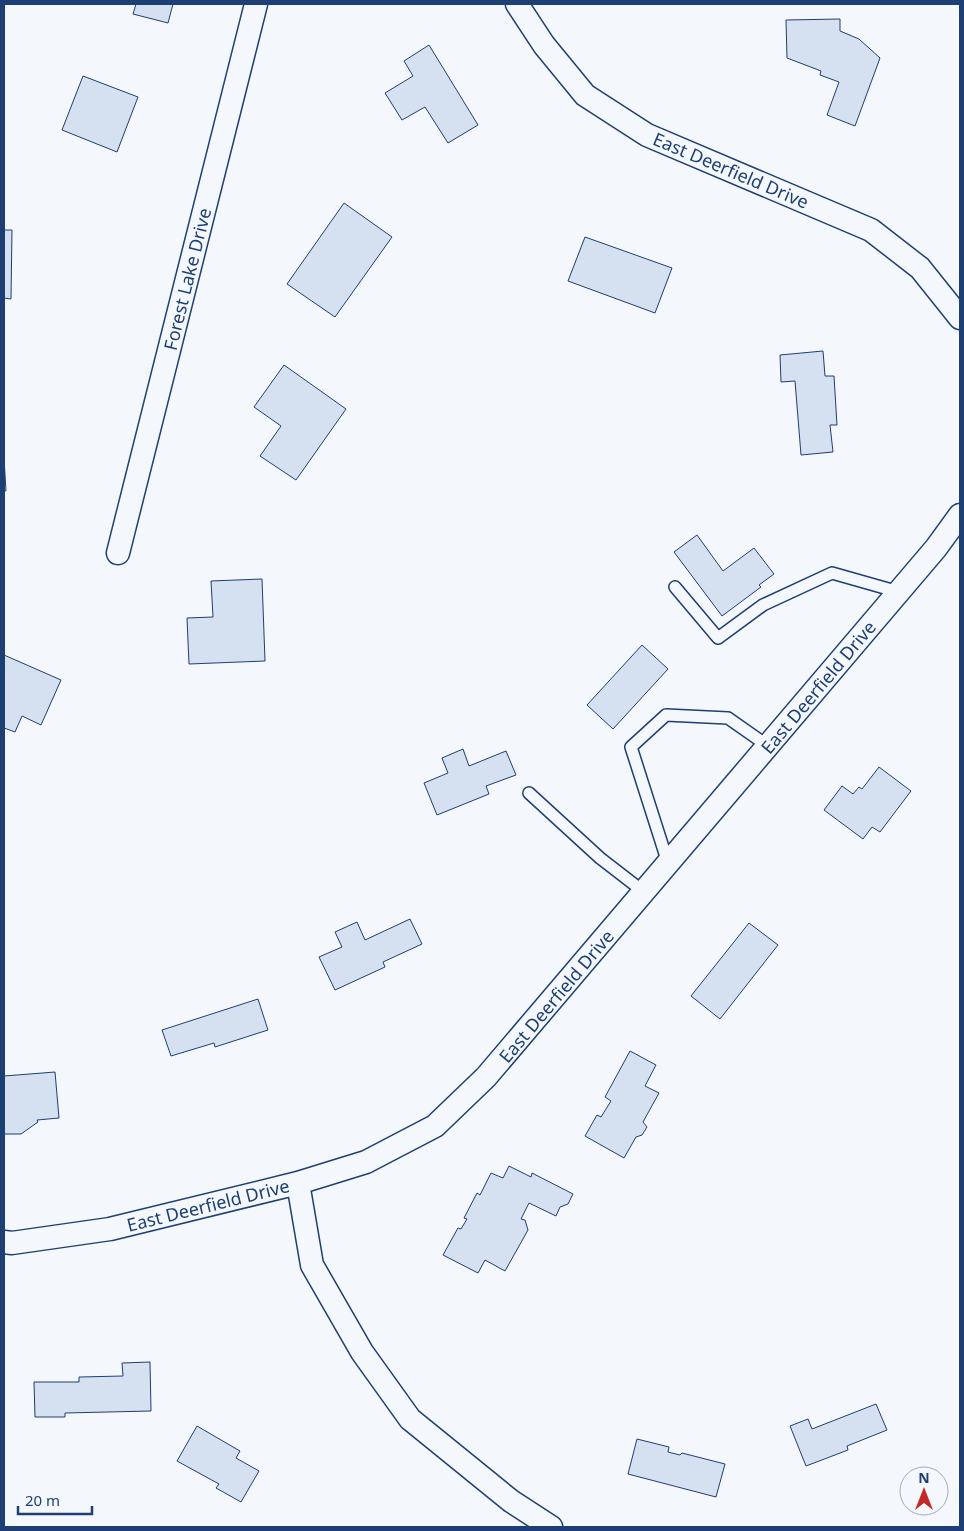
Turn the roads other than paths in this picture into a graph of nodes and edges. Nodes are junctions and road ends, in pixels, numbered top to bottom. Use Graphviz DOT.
graph roads {
  1 [pos="256,4"];
  2 [pos="517,4"];
  3 [pos="960,318"];
  4 [pos="960,515"];
  5 [pos="118,553"];
  6 [pos="675,587"];
  7 [pos="899,592"];
  8 [pos="768,746"];
  9 [pos="529,793"];
  10 [pos="668,863"];
  11 [pos="644,892"];
  12 [pos="298,1183"];
  13 [pos="4,1242"];
  14 [pos="551,1527"];
  1 -- 5 [label="street, Forest Lake Drive"];
  2 -- 3 [label="street, East Deerfield Drive"];
  4 -- 7 [label="street, East Deerfield Drive"];
  6 -- 7 [label="lane"];
  7 -- 8 [label="street, East Deerfield Drive"];
  8 -- 10 [label="street, East Deerfield Drive"];
  8 -- 10 [label="lane"];
  9 -- 11 [label="lane"];
  10 -- 11 [label="street, East Deerfield Drive"];
  11 -- 12 [label="street, East Deerfield Drive"];
  12 -- 13 [label="street, East Deerfield Drive"];
  12 -- 14 [label="street"];
}
